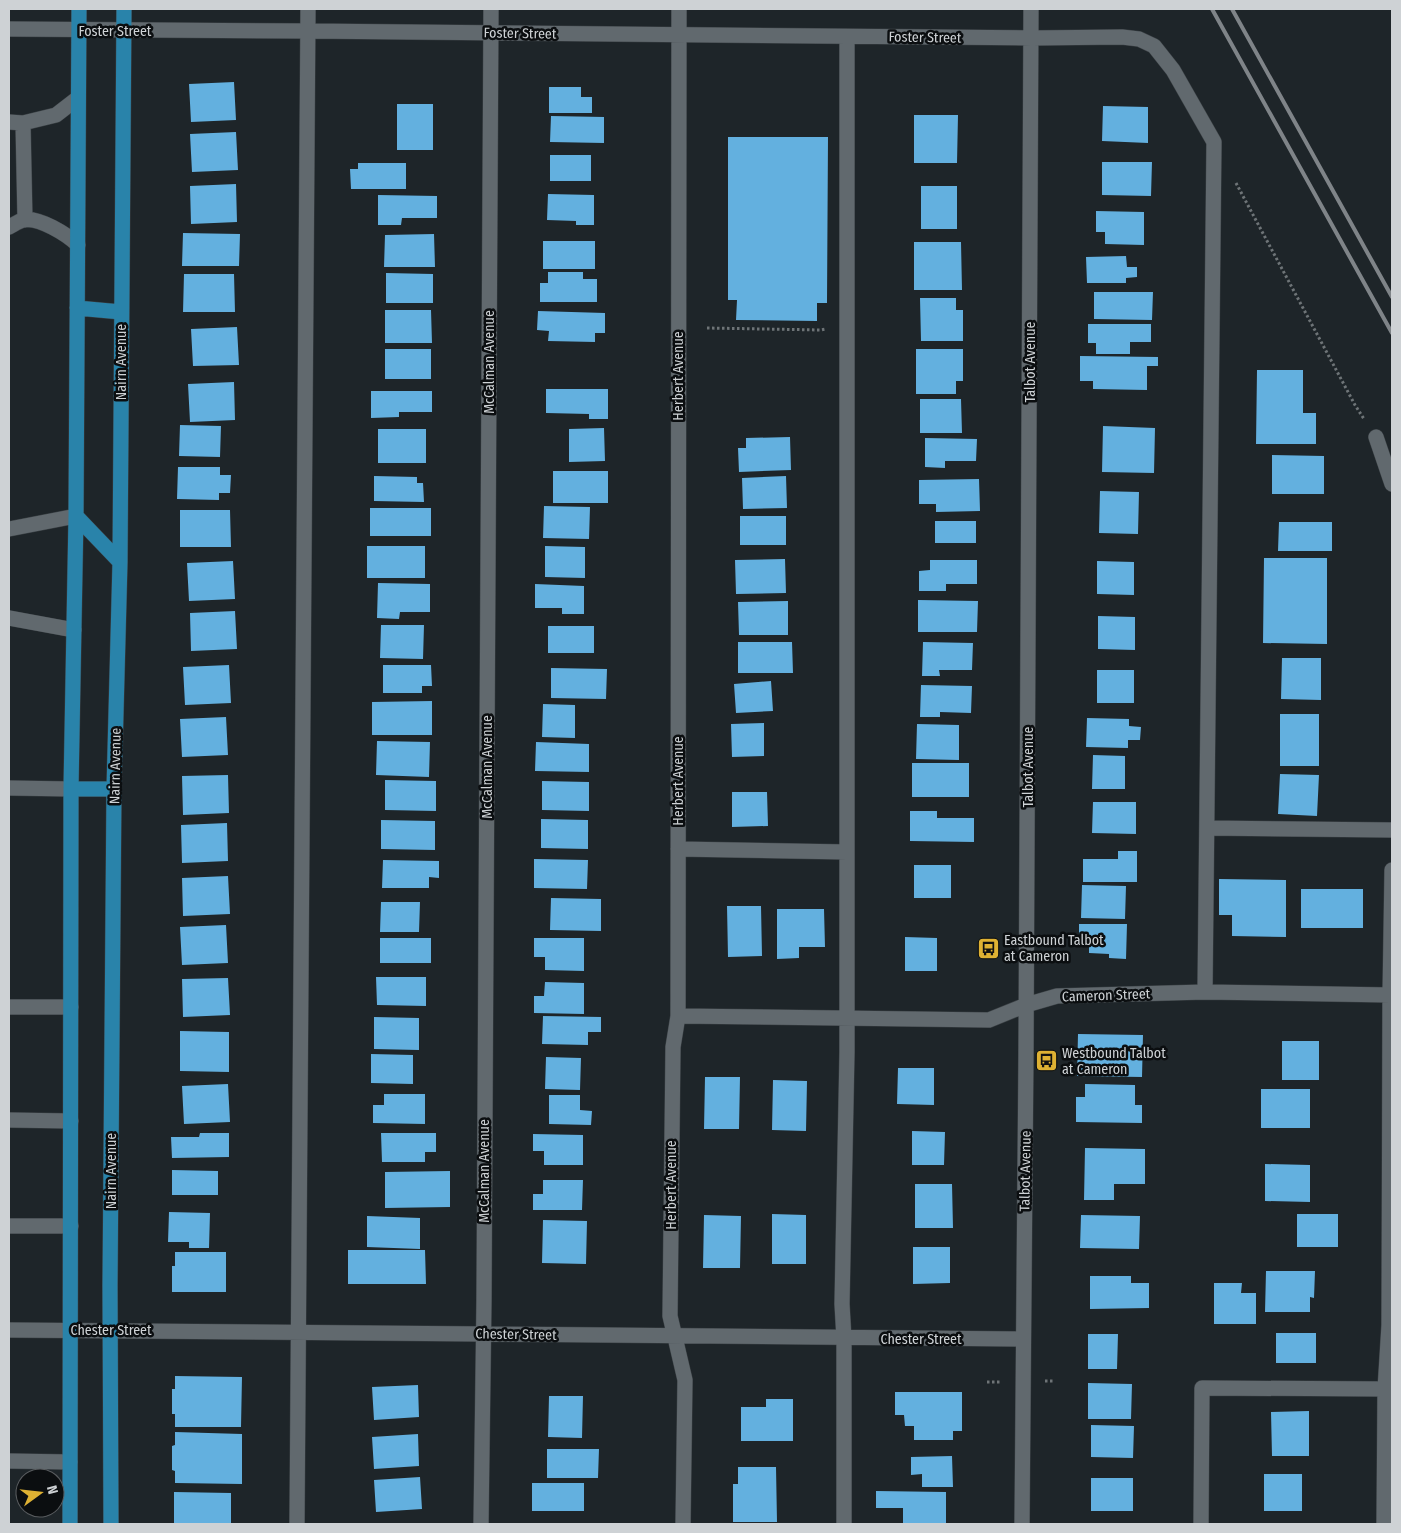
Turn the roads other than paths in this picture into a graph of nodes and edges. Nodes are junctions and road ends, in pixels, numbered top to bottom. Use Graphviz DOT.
graph roads {
  1 [pos="79,9"];
  2 [pos="124,9"];
  3 [pos="308,9"];
  4 [pos="491,9"];
  5 [pos="679,9"];
  6 [pos="1031,9"];
  7 [pos="9,30"];
  8 [pos="308,30"];
  9 [pos="79,31"];
  10 [pos="124,31"];
  11 [pos="491,33"];
  12 [pos="679,35"];
  13 [pos="848,37"];
  14 [pos="1032,38"];
  15 [pos="78,98"];
  16 [pos="16,123"];
  17 [pos="25,220"];
  18 [pos="9,227"];
  19 [pos="78,245"];
  20 [pos="77,308"];
  21 [pos="121,312"];
  22 [pos="1376,436"];
  23 [pos="1392,484"];
  24 [pos="76,516"];
  25 [pos="9,529"];
  26 [pos="120,562"];
  27 [pos="9,618"];
  28 [pos="74,630"];
  29 [pos="9,788"];
  30 [pos="72,788"];
  31 [pos="114,789"];
  32 [pos="1208,828"];
  33 [pos="1392,830"];
  34 [pos="678,849"];
  35 [pos="848,852"];
  36 [pos="1392,870"];
  37 [pos="1205,992"];
  38 [pos="1390,995"];
  39 [pos="1026,1005"];
  40 [pos="9,1007"];
  41 [pos="71,1007"];
  42 [pos="678,1016"];
  43 [pos="847,1018"];
  44 [pos="9,1120"];
  45 [pos="71,1121"];
  46 [pos="9,1226"];
  47 [pos="71,1226"];
  48 [pos="1391,1325"];
  49 [pos="110,1329"];
  50 [pos="9,1330"];
  51 [pos="70,1330"];
  52 [pos="299,1330"];
  53 [pos="483,1333"];
  54 [pos="675,1336"];
  55 [pos="844,1339"];
  56 [pos="1023,1339"];
  57 [pos="1385,1389"];
  58 [pos="9,1461"];
  59 [pos="70,1462"];
  60 [pos="70,1524"];
  61 [pos="111,1524"];
  62 [pos="297,1524"];
  63 [pos="481,1524"];
  64 [pos="683,1524"];
  65 [pos="844,1524"];
  66 [pos="1022,1524"];
  67 [pos="1201,1524"];
  68 [pos="1384,1524"];
  1 -- 9 [label="main road"];
  2 -- 10 [label="main road, Nairn Avenue"];
  3 -- 8 [label="street"];
  4 -- 11 [label="street, McCalman Avenue"];
  5 -- 12 [label="street, Herbert Avenue"];
  6 -- 14 [label="street, Talbot Avenue"];
  7 -- 9 [label="street, Foster Street"];
  8 -- 10 [label="street, Foster Street"];
  8 -- 11 [label="street, Foster Street"];
  8 -- 52 [label="street"];
  9 -- 10 [label="street, Foster Street"];
  9 -- 15 [label="main road"];
  10 -- 21 [label="main road, Nairn Avenue"];
  11 -- 12 [label="street, Foster Street"];
  11 -- 53 [label="street, McCalman Avenue"];
  12 -- 13 [label="street, Foster Street"];
  12 -- 34 [label="street, Herbert Avenue"];
  13 -- 14 [label="street, Foster Street"];
  13 -- 35 [label="street"];
  14 -- 32 [label="street, Foster Street"];
  14 -- 39 [label="street, Talbot Avenue"];
  15 -- 16 [label="street"];
  15 -- 19 [label="main road"];
  16 -- 17 [label="street"];
  17 -- 18 [label="street"];
  17 -- 19 [label="street"];
  19 -- 20 [label="main road"];
  20 -- 21 [label="main road"];
  20 -- 24 [label="main road"];
  21 -- 26 [label="main road, Nairn Avenue"];
  22 -- 23 [label="street"];
  24 -- 25 [label="street"];
  24 -- 26 [label="main road"];
  24 -- 28 [label="main road"];
  26 -- 31 [label="main road, Nairn Avenue"];
  27 -- 28 [label="street"];
  28 -- 30 [label="main road"];
  29 -- 30 [label="street"];
  30 -- 31 [label="main road"];
  30 -- 41 [label="main road"];
  31 -- 49 [label="main road, Nairn Avenue"];
  32 -- 33 [label="street"];
  32 -- 37 [label="street, Foster Street"];
  34 -- 35 [label="street"];
  34 -- 42 [label="street, Herbert Avenue"];
  35 -- 43 [label="street"];
  36 -- 38 [label="street"];
  37 -- 38 [label="street, Cameron Street"];
  37 -- 39 [label="street, Cameron Street"];
  38 -- 48 [label="street"];
  39 -- 43 [label="street, Cameron Street"];
  39 -- 56 [label="street, Talbot Avenue"];
  40 -- 41 [label="street"];
  41 -- 45 [label="main road"];
  42 -- 43 [label="street, Cameron Street"];
  42 -- 54 [label="street, Herbert Avenue"];
  43 -- 55 [label="street"];
  44 -- 45 [label="street"];
  45 -- 47 [label="main road"];
  46 -- 47 [label="street"];
  47 -- 51 [label="main road"];
  48 -- 57 [label="street"];
  49 -- 51 [label="street, Chester Street"];
  49 -- 52 [label="street, Chester Street"];
  49 -- 61 [label="main road, Nairn Avenue"];
  50 -- 51 [label="street, Chester Street"];
  51 -- 59 [label="main road"];
  52 -- 53 [label="street, Chester Street"];
  52 -- 62 [label="street"];
  53 -- 54 [label="street, Chester Street"];
  53 -- 63 [label="street, McCalman Avenue"];
  54 -- 55 [label="street, Chester Street"];
  54 -- 64 [label="street, Herbert Avenue"];
  55 -- 56 [label="street, Chester Street"];
  55 -- 65 [label="street"];
  56 -- 66 [label="street, Talbot Avenue"];
  57 -- 67 [label="street"];
  57 -- 68 [label="street"];
  58 -- 59 [label="street"];
  59 -- 60 [label="main road"];
}
